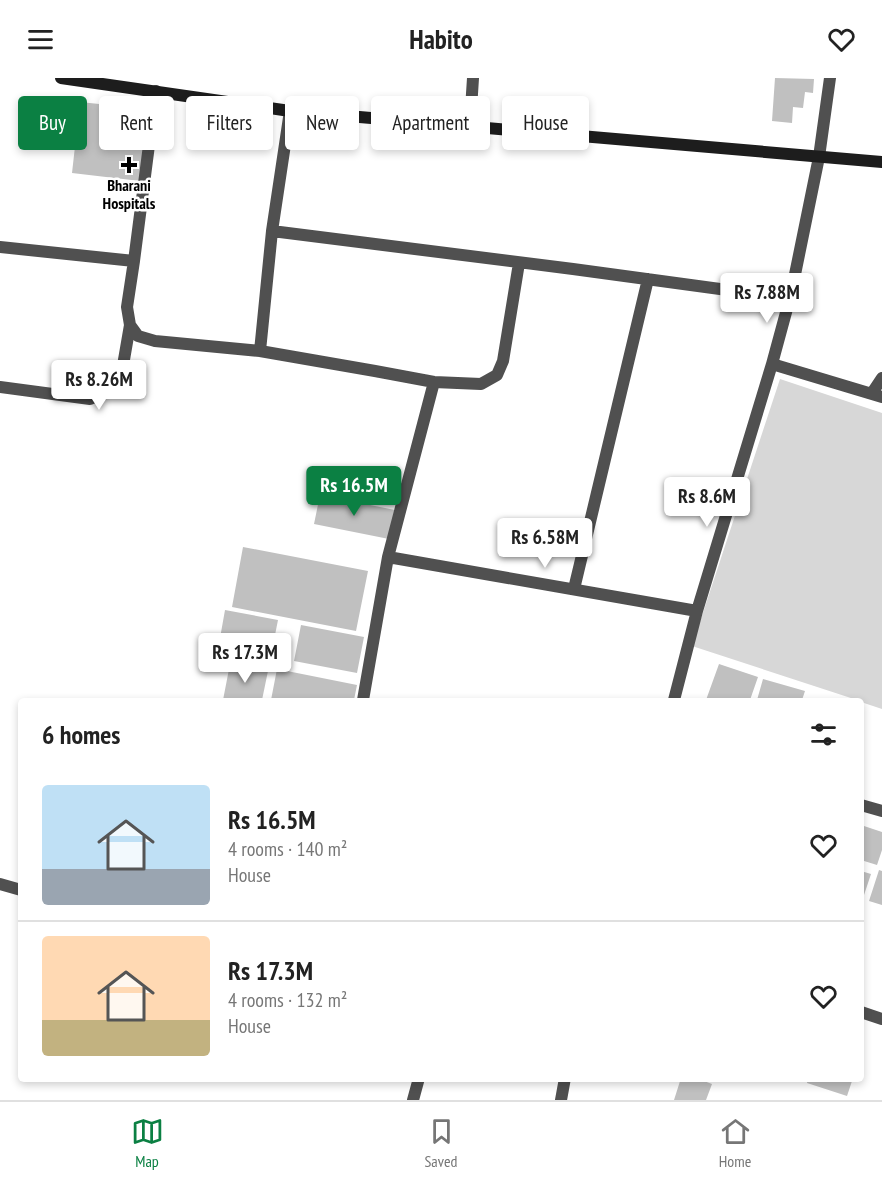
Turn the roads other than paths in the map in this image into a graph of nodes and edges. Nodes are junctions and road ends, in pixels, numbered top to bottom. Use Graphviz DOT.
graph roads {
  1 [pos="62,78"];
  2 [pos="473,78"];
  3 [pos="830,78"];
  4 [pos="121,82"];
  5 [pos="156,91"];
  6 [pos="472,96"];
  7 [pos="285,110"];
  8 [pos="490,127"];
  9 [pos="285,144"];
  10 [pos="819,157"];
  11 [pos="882,162"];
  12 [pos="272,231"];
  13 [pos="0,247"];
  14 [pos="134,261"];
  15 [pos="519,263"];
  16 [pos="648,279"];
  17 [pos="792,294"];
  18 [pos="130,325"];
  19 [pos="260,351"];
  20 [pos="772,364"];
  21 [pos="882,378"];
  22 [pos="434,382"];
  23 [pos="0,387"];
  24 [pos="877,395"];
  25 [pos="388,557"];
  26 [pos="574,589"];
  27 [pos="697,611"];
  28 [pos="363,698"];
  29 [pos="675,698"];
  30 [pos="864,806"];
  31 [pos="882,811"];
  32 [pos="0,884"];
  33 [pos="18,889"];
  34 [pos="864,1013"];
  35 [pos="882,1019"];
  36 [pos="418,1082"];
  37 [pos="564,1082"];
  38 [pos="413,1100"];
  39 [pos="561,1100"];
  1 -- 4 [label="street"];
  2 -- 6 [label="street"];
  3 -- 10 [label="street"];
  4 -- 5 [label="street"];
  5 -- 7 [label="street"];
  5 -- 14 [label="street"];
  8 -- 10 [label="street"];
  9 -- 12 [label="street"];
  10 -- 11 [label="street"];
  10 -- 17 [label="street"];
  12 -- 15 [label="street"];
  12 -- 19 [label="street"];
  13 -- 14 [label="street"];
  14 -- 18 [label="street"];
  15 -- 16 [label="street"];
  15 -- 22 [label="street"];
  16 -- 17 [label="street"];
  16 -- 26 [label="street"];
  17 -- 20 [label="street"];
  18 -- 19 [label="street"];
  18 -- 23 [label="street"];
  19 -- 22 [label="street"];
  20 -- 24 [label="street"];
  20 -- 27 [label="street"];
  21 -- 24 [label="street"];
  22 -- 25 [label="street"];
  25 -- 26 [label="street"];
  25 -- 28 [label="street"];
  26 -- 27 [label="street"];
  27 -- 29 [label="street"];
  30 -- 31 [label="street"];
  32 -- 33 [label="street"];
  34 -- 35 [label="street"];
  36 -- 38 [label="street"];
  37 -- 39 [label="street"];
}
